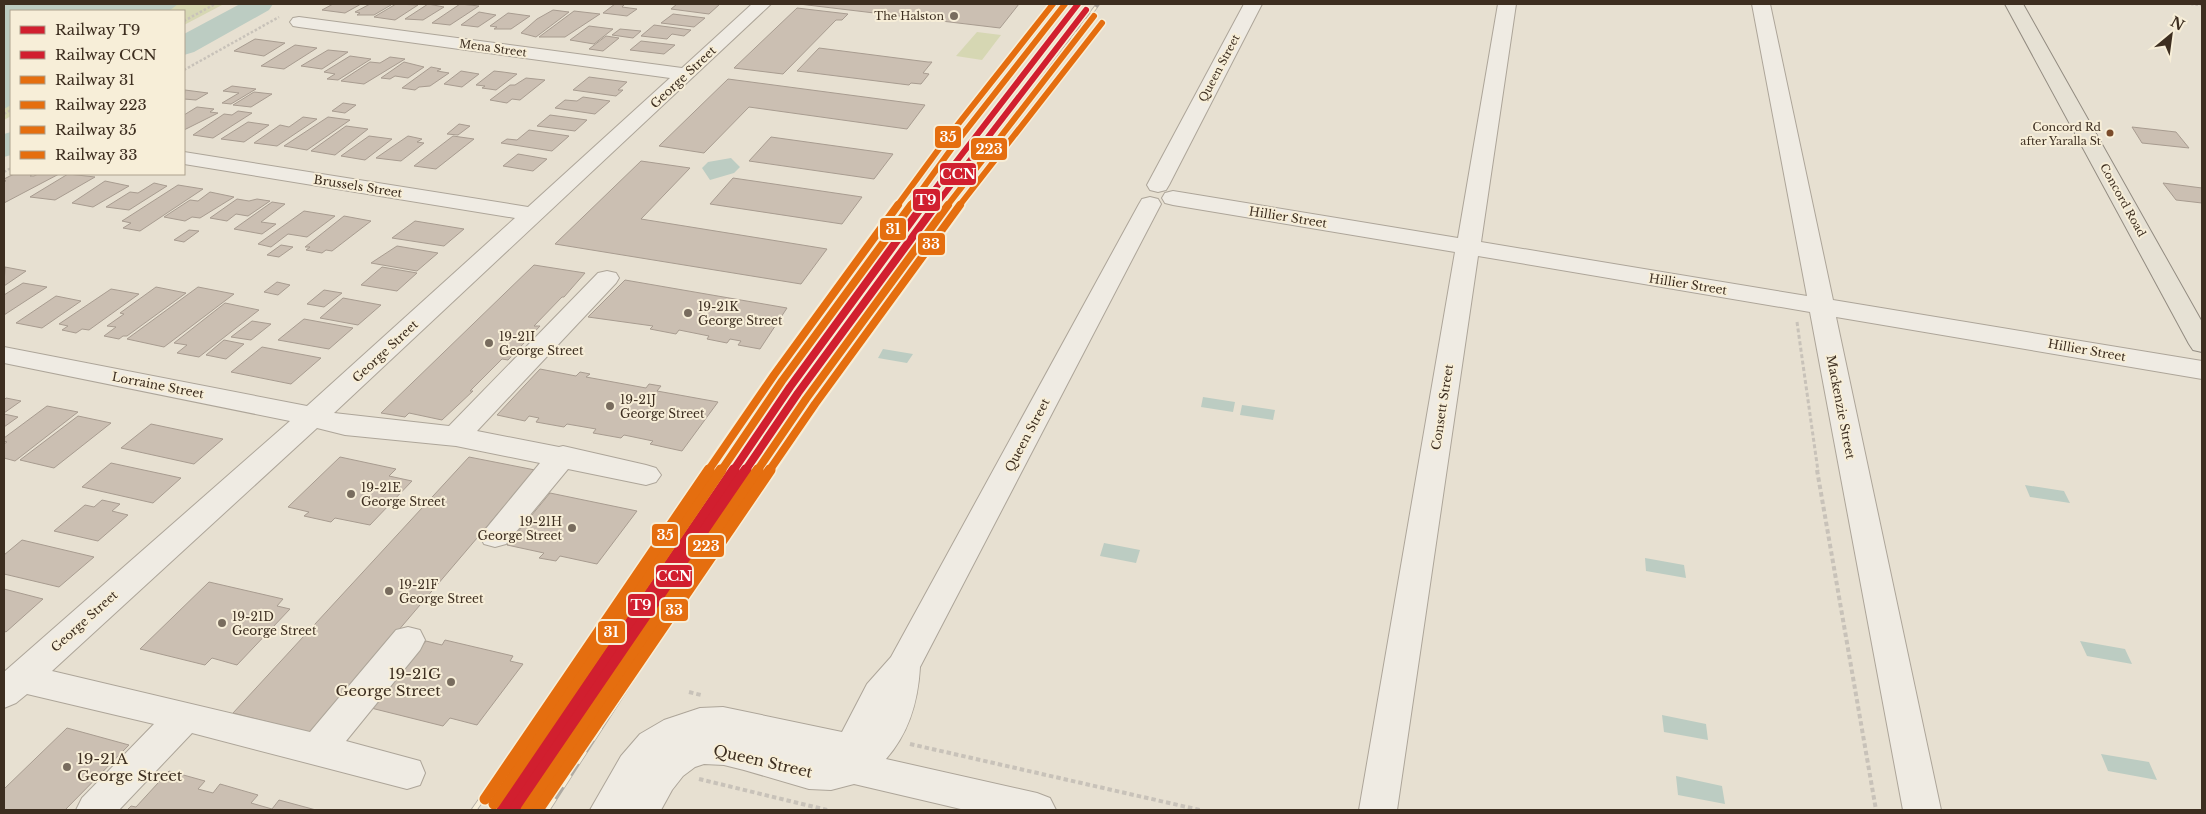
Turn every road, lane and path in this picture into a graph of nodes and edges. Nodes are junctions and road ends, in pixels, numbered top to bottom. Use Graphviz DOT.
graph roads {
  1 [pos="215,4"];
  2 [pos="762,4"];
  3 [pos="1253,4"];
  4 [pos="1507,4"];
  5 [pos="1761,4"];
  6 [pos="2014,4"];
  7 [pos="2191,4"];
  8 [pos="2202,5"];
  9 [pos="280,16"];
  10 [pos="185,20"];
  11 [pos="299,22"];
  12 [pos="185,69"];
  13 [pos="686,74"];
  14 [pos="185,158"];
  15 [pos="1160,196"];
  16 [pos="531,214"];
  17 [pos="1468,247"];
  18 [pos="607,278"];
  19 [pos="1822,306"];
  20 [pos="1796,314"];
  21 [pos="2202,344"];
  22 [pos="4,355"];
  23 [pos="2202,370"];
  24 [pos="313,416"];
  25 [pos="456,436"];
  26 [pos="563,456"];
  27 [pos="646,475"];
  28 [pos="495,536"];
  29 [pos="408,640"];
  30 [pos="12,685"];
  31 [pos="184,716"];
  32 [pos="903,743"];
  33 [pos="318,749"];
  34 [pos="853,768"];
  35 [pos="407,773"];
  36 [pos="693,778"];
  37 [pos="95,810"];
  38 [pos="609,810"];
  39 [pos="642,810"];
  40 [pos="827,810"];
  41 [pos="1037,810"];
  42 [pos="1200,810"];
  43 [pos="1378,810"];
  44 [pos="1876,810"];
  45 [pos="1922,810"];
  1 -- 10 [label="path"];
  2 -- 13 [label="street, George Street"];
  3 -- 15 [label="street, Queen Street"];
  4 -- 17 [label="street, Consett Street"];
  5 -- 19 [label="street, Mackenzie Street"];
  6 -- 21 [label="main road, Concord Road"];
  7 -- 8 [label="path"];
  9 -- 12 [label="path"];
  11 -- 13 [label="street, Mena Street"];
  13 -- 16 [label="street, George Street"];
  14 -- 16 [label="street, Brussels Street"];
  15 -- 17 [label="street, Hillier Street"];
  15 -- 34 [label="street, Queen Street"];
  16 -- 24 [label="street, George Street"];
  17 -- 19 [label="street, Hillier Street"];
  17 -- 43 [label="street, Consett Street"];
  18 -- 25 [label="street"];
  19 -- 23 [label="street, Hillier Street"];
  19 -- 45 [label="street, Mackenzie Street"];
  20 -- 44 [label="path"];
  22 -- 24 [label="street, Lorraine Street"];
  24 -- 25 [label="street, Lorraine Street"];
  24 -- 30 [label="street, George Street"];
  25 -- 26 [label="street, Lorraine Street"];
  26 -- 27 [label="street, Lorraine Street"];
  26 -- 28 [label="street"];
  29 -- 33 [label="street"];
  30 -- 31 [label="street"];
  31 -- 33 [label="street"];
  31 -- 37 [label="street"];
  32 -- 42 [label="path"];
  33 -- 35 [label="street"];
  34 -- 38 [label="street, Queen Street"];
  34 -- 39 [label="street, Queen Street"];
  34 -- 41 [label="street"];
  36 -- 40 [label="path"];
}
